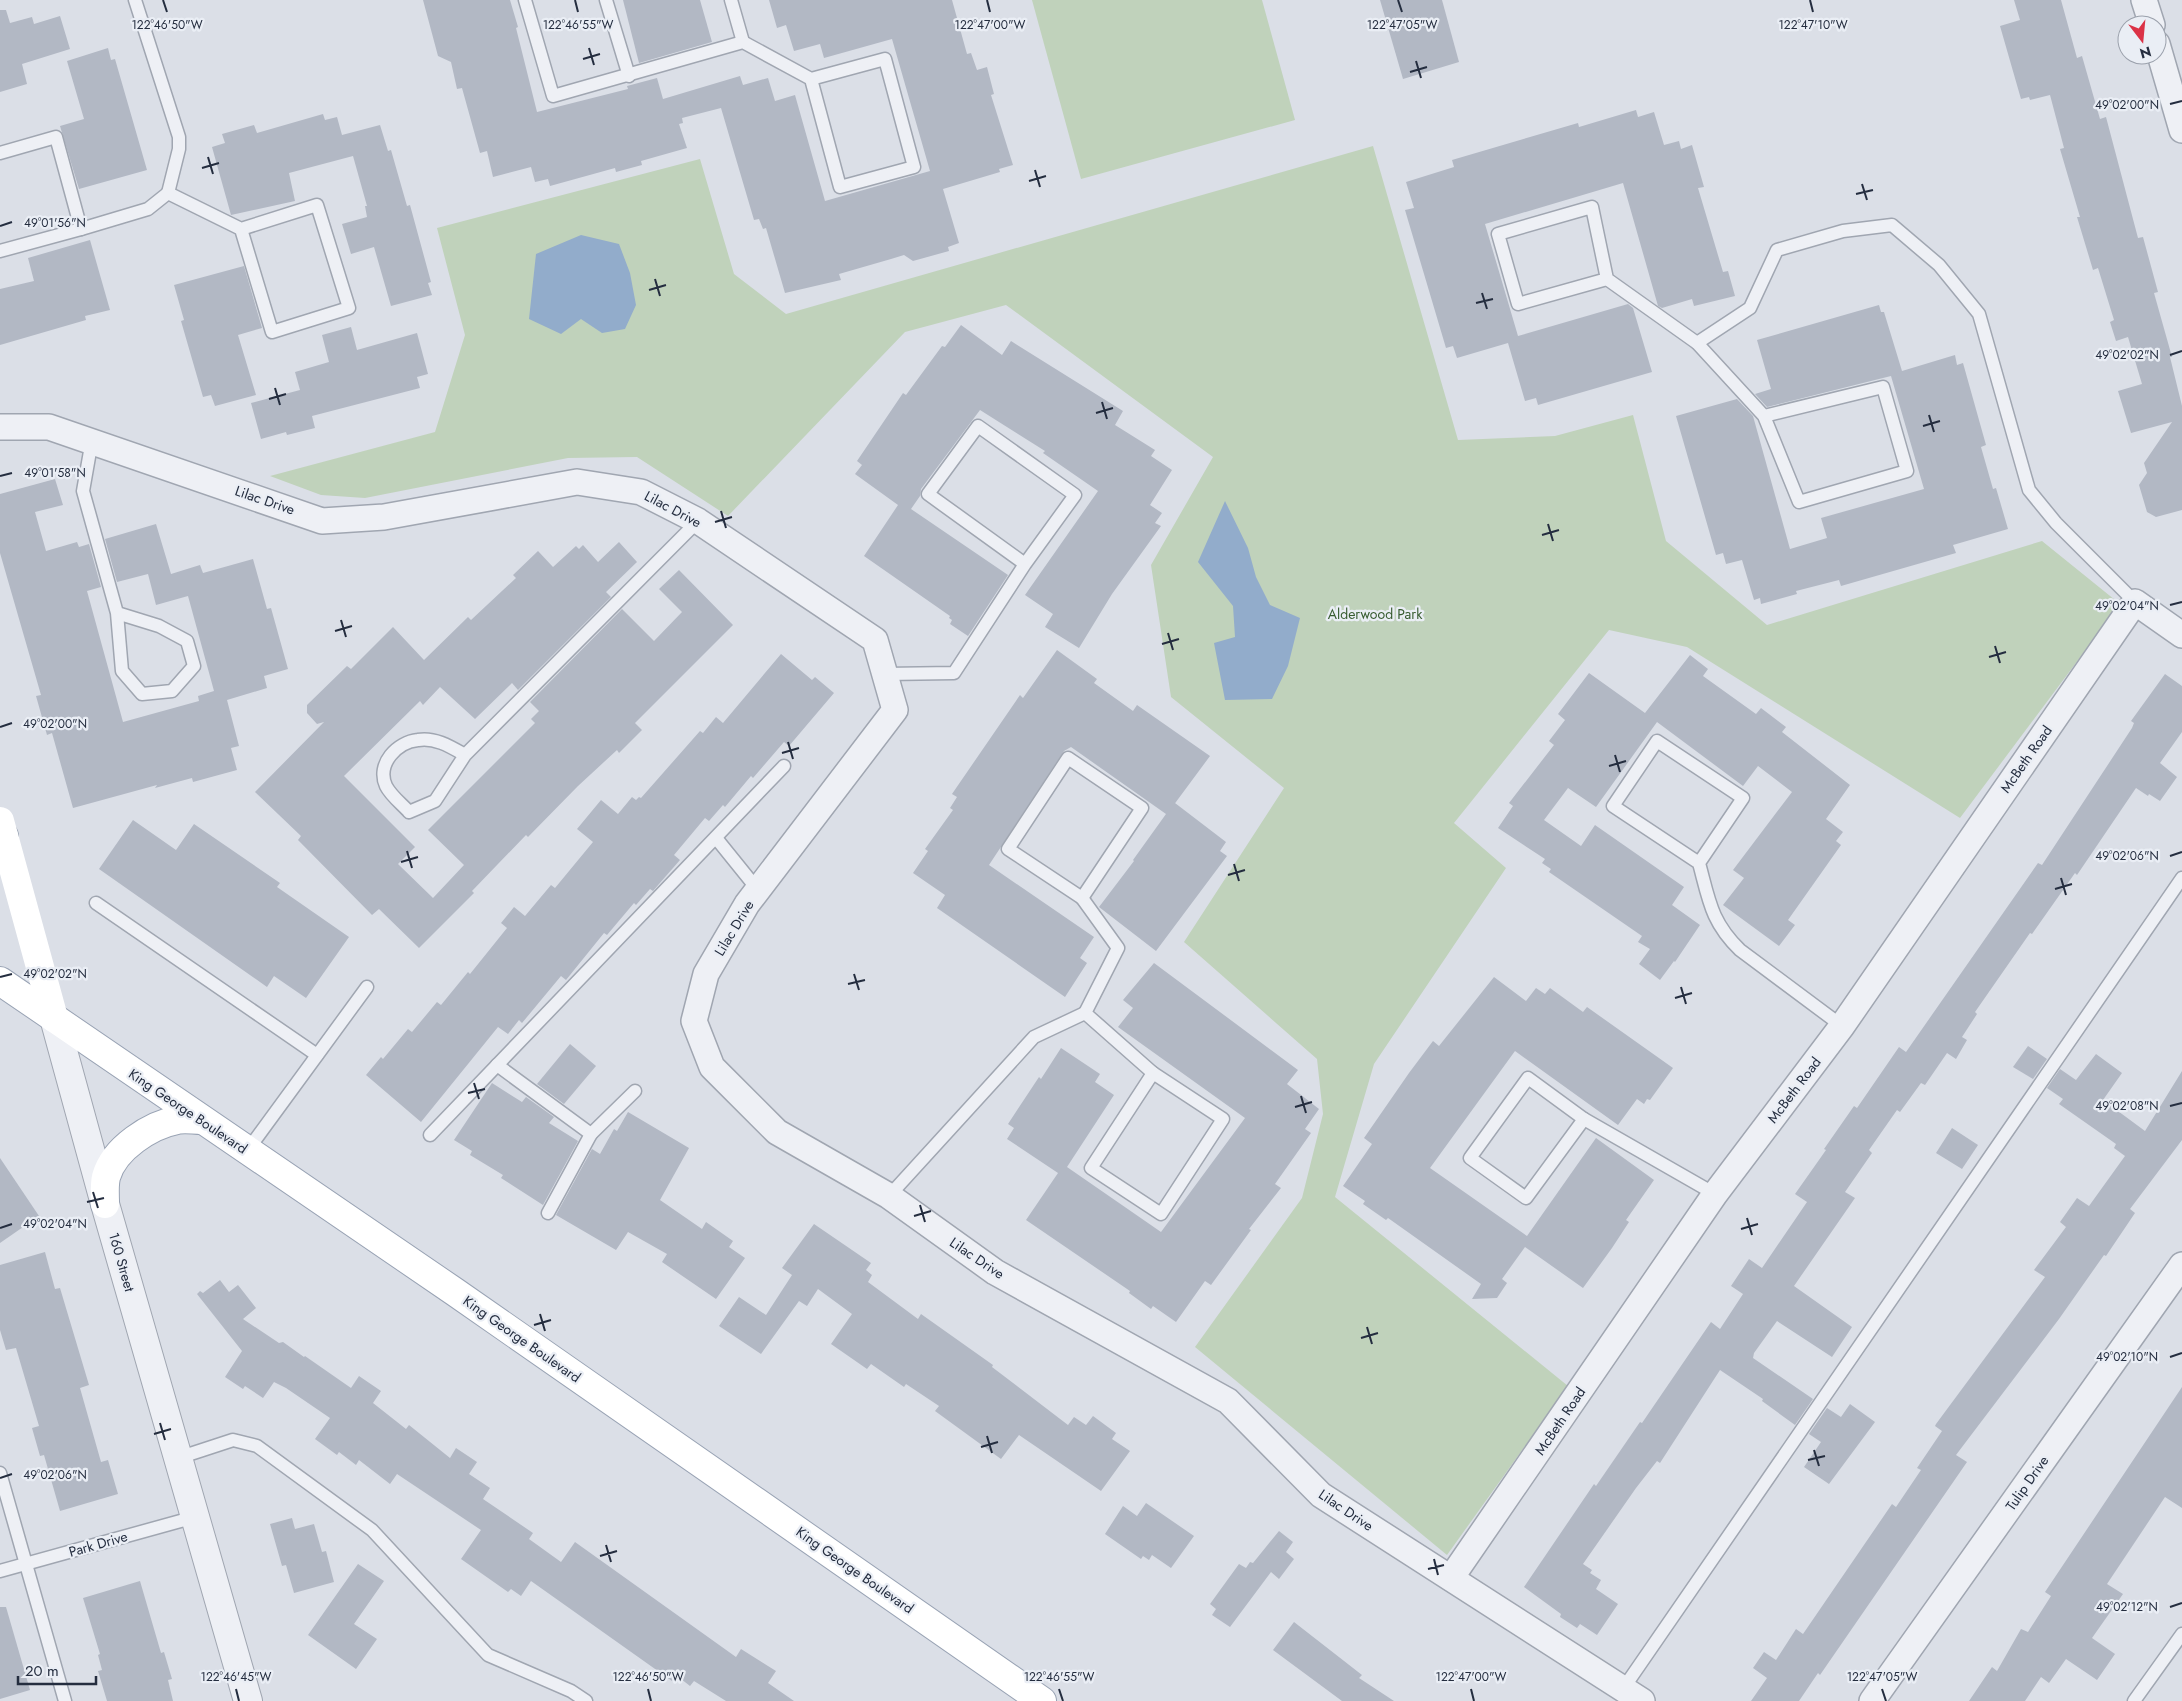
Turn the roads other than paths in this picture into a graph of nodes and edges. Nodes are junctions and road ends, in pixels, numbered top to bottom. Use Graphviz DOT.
graph roads {
  1 [pos="135,0"];
  2 [pos="525,0"];
  3 [pos="606,0"];
  4 [pos="731,0"];
  5 [pos="2144,0"];
  6 [pos="2149,15"];
  7 [pos="743,42"];
  8 [pos="2163,65"];
  9 [pos="629,76"];
  10 [pos="811,78"];
  11 [pos="2182,130"];
  12 [pos="0,153"];
  13 [pos="168,193"];
  14 [pos="81,229"];
  15 [pos="240,229"];
  16 [pos="0,251"];
  17 [pos="1607,279"];
  18 [pos="1697,343"];
  19 [pos="1764,416"];
  20 [pos="0,427"];
  21 [pos="92,440"];
  22 [pos="698,521"];
  23 [pos="1025,564"];
  24 [pos="2135,602"];
  25 [pos="117,613"];
  26 [pos="2182,634"];
  27 [pos="885,674"];
  28 [pos="465,755"];
  29 [pos="784,766"];
  30 [pos="1,835"];
  31 [pos="716,838"];
  32 [pos="1699,863"];
  33 [pos="2182,878"];
  34 [pos="758,890"];
  35 [pos="1082,898"];
  36 [pos="96,903"];
  37 [pos="0,981"];
  38 [pos="367,987"];
  39 [pos="1085,1013"];
  40 [pos="54,1018"];
  41 [pos="1842,1026"];
  42 [pos="317,1055"];
  43 [pos="497,1065"];
  44 [pos="1153,1073"];
  45 [pos="634,1091"];
  46 [pos="1584,1119"];
  47 [pos="201,1120"];
  48 [pos="591,1134"];
  49 [pos="430,1135"];
  50 [pos="247,1151"];
  51 [pos="1715,1194"];
  52 [pos="889,1196"];
  53 [pos="105,1204"];
  54 [pos="548,1214"];
  55 [pos="2182,1265"];
  56 [pos="178,1458"];
  57 [pos="0,1473"];
  58 [pos="195,1517"];
  59 [pos="26,1565"];
  60 [pos="0,1571"];
  61 [pos="1451,1578"];
  62 [pos="2182,1634"];
  63 [pos="1632,1695"];
  64 [pos="65,1701"];
  65 [pos="248,1701"];
  66 [pos="586,1701"];
  67 [pos="1042,1701"];
  68 [pos="1872,1701"];
  69 [pos="2134,1701"];
  1 -- 13 [label="lane"];
  2 -- 9 [label="lane"];
  3 -- 9 [label="lane"];
  4 -- 7 [label="lane"];
  5 -- 6 [label="street"];
  7 -- 9 [label="lane"];
  7 -- 10 [label="lane"];
  8 -- 11 [label="street"];
  10 -- 10 [label="lane"];
  12 -- 14 [label="lane"];
  13 -- 14 [label="lane"];
  13 -- 15 [label="lane"];
  14 -- 16 [label="lane"];
  15 -- 15 [label="lane"];
  17 -- 17 [label="lane"];
  17 -- 18 [label="lane"];
  18 -- 19 [label="lane"];
  18 -- 24 [label="lane"];
  19 -- 19 [label="lane"];
  20 -- 21 [label="street, Lilac Drive"];
  21 -- 22 [label="street, Lilac Drive"];
  21 -- 25 [label="lane"];
  22 -- 27 [label="street, Lilac Drive"];
  22 -- 28 [label="lane"];
  23 -- 23 [label="lane"];
  23 -- 27 [label="lane"];
  24 -- 26 [label="street"];
  24 -- 41 [label="street, McBeth Road"];
  25 -- 25 [label="lane"];
  27 -- 34 [label="street, Lilac Drive"];
  28 -- 28 [label="lane"];
  29 -- 31 [label="lane"];
  30 -- 40 [label="main road, 160 Street"];
  31 -- 34 [label="lane"];
  31 -- 43 [label="lane"];
  32 -- 32 [label="lane"];
  32 -- 41 [label="lane"];
  33 -- 63 [label="lane"];
  34 -- 52 [label="street, Lilac Drive"];
  35 -- 35 [label="lane"];
  35 -- 39 [label="lane"];
  36 -- 42 [label="lane"];
  37 -- 40 [label="main road, King George Boulevard"];
  38 -- 42 [label="lane"];
  39 -- 44 [label="lane"];
  39 -- 52 [label="lane"];
  40 -- 47 [label="main road, King George Boulevard"];
  40 -- 53 [label="street, 160 Street"];
  41 -- 51 [label="street, McBeth Road"];
  42 -- 50 [label="lane"];
  43 -- 48 [label="lane"];
  43 -- 49 [label="lane"];
  44 -- 44 [label="lane"];
  45 -- 48 [label="lane"];
  46 -- 46 [label="lane"];
  46 -- 51 [label="lane"];
  47 -- 50 [label="main road, King George Boulevard"];
  47 -- 53 [label="main road"];
  48 -- 54 [label="lane"];
  50 -- 67 [label="main road, King George Boulevard"];
  51 -- 61 [label="street, McBeth Road"];
  52 -- 61 [label="street, Lilac Drive"];
  53 -- 56 [label="street, 160 Street"];
  55 -- 68 [label="street, Tulip Drive"];
  56 -- 58 [label="street, 160 Street"];
  56 -- 66 [label="lane"];
  57 -- 59 [label="lane"];
  58 -- 59 [label="lane, Park Drive"];
  58 -- 65 [label="street, 160 Street"];
  59 -- 60 [label="lane, Park Drive"];
  59 -- 64 [label="lane"];
  61 -- 63 [label="street, Lilac Drive"];
  62 -- 69 [label="lane"];
}
